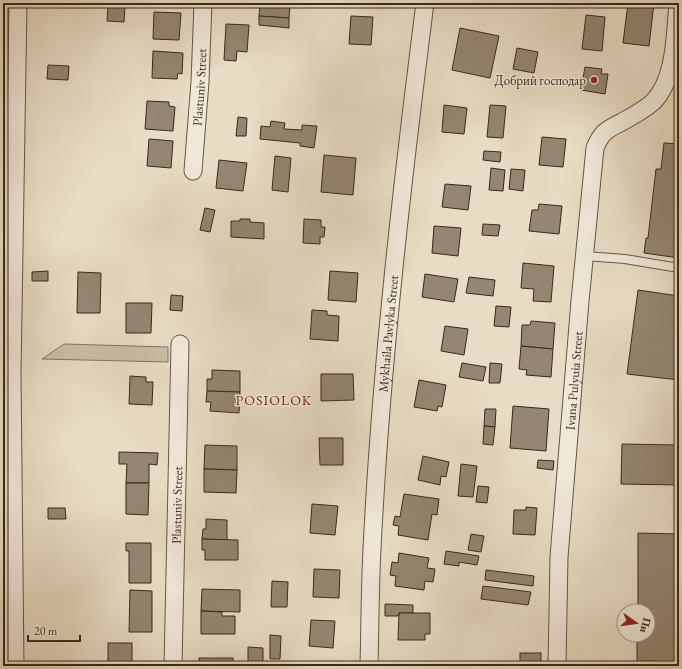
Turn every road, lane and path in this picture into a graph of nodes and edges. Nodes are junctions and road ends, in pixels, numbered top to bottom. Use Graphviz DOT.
graph roads {
  1 [pos="18,3"];
  2 [pos="203,3"];
  3 [pos="425,3"];
  4 [pos="678,3"];
  5 [pos="9,106"];
  6 [pos="193,171"];
  7 [pos="585,256"];
  8 [pos="679,268"];
  9 [pos="180,344"];
  10 [pos="7,383"];
  11 [pos="14,666"];
  12 [pos="173,666"];
  13 [pos="369,666"];
  14 [pos="557,666"];
  1 -- 5 [label="street"];
  2 -- 6 [label="street, Plastuniv Street"];
  3 -- 13 [label="street, Mykhaila Pavlyka Street"];
  4 -- 7 [label="street, Ivana Pulyuia Street"];
  5 -- 10 [label="street"];
  7 -- 8 [label="lane"];
  7 -- 14 [label="street, Ivana Pulyuia Street"];
  9 -- 12 [label="street, Plastuniv Street"];
  10 -- 11 [label="street"];
}
